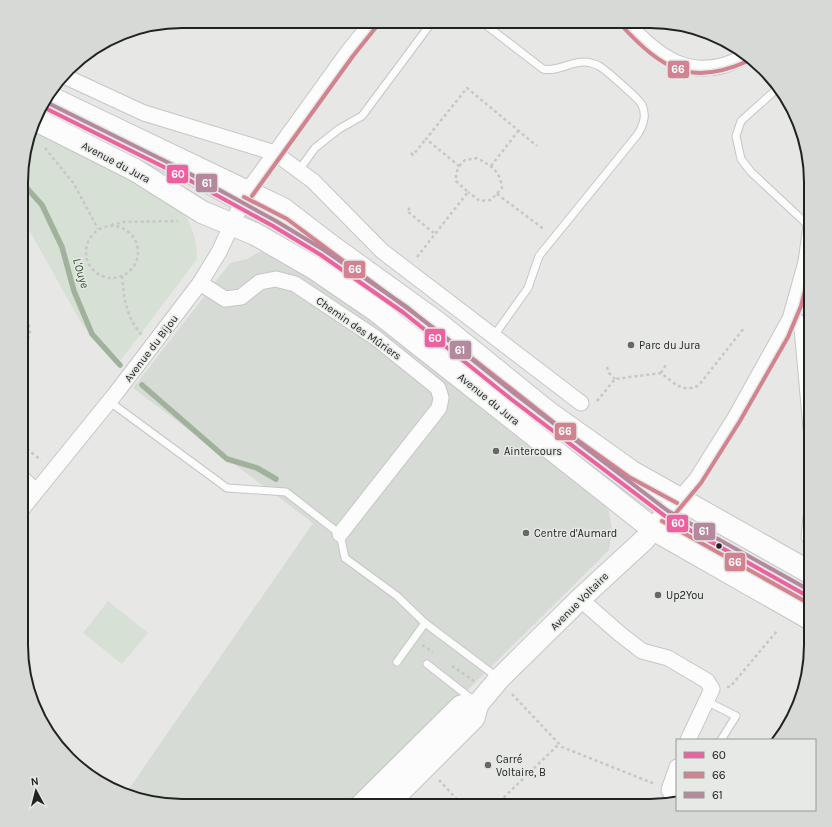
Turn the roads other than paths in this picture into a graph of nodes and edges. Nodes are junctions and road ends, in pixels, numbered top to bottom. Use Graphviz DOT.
graph roads {
  1 [pos="368,28"];
  2 [pos="428,28"];
  3 [pos="490,28"];
  4 [pos="631,28"];
  5 [pos="741,58"];
  6 [pos="69,78"];
  7 [pos="774,91"];
  8 [pos="53,99"];
  9 [pos="47,109"];
  10 [pos="40,122"];
  11 [pos="275,153"];
  12 [pos="299,170"];
  13 [pos="240,208"];
  14 [pos="804,220"];
  15 [pos="804,270"];
  16 [pos="200,284"];
  17 [pos="792,315"];
  18 [pos="493,338"];
  19 [pos="804,350"];
  20 [pos="110,402"];
  21 [pos="581,404"];
  22 [pos="28,484"];
  23 [pos="36,491"];
  24 [pos="680,498"];
  25 [pos="28,501"];
  26 [pos="659,522"];
  27 [pos="340,534"];
  28 [pos="804,569"];
  29 [pos="804,594"];
  30 [pos="580,599"];
  31 [pos="804,615"];
  32 [pos="425,623"];
  33 [pos="397,662"];
  34 [pos="427,664"];
  35 [pos="494,692"];
  36 [pos="709,695"];
  37 [pos="688,739"];
  38 [pos="722,739"];
  39 [pos="676,773"];
  40 [pos="672,796"];
  41 [pos="367,799"];
  42 [pos="393,799"];
  1 -- 11 [label="street, Avenue du Bijou"];
  2 -- 12 [label="lane"];
  3 -- 18 [label="lane"];
  4 -- 5 [label="street"];
  6 -- 11 [label="street"];
  7 -- 14 [label="lane"];
  8 -- 13 [label="main road, Avenue du Jura"];
  9 -- 13 [label="lane"];
  10 -- 13 [label="main road, Avenue du Jura"];
  11 -- 12 [label="street"];
  11 -- 13 [label="street, Avenue du Bijou"];
  12 -- 18 [label="street"];
  13 -- 16 [label="street, Avenue du Bijou"];
  13 -- 24 [label="main road, Avenue du Jura"];
  13 -- 26 [label="main road, Avenue du Jura"];
  15 -- 17 [label="street"];
  16 -- 20 [label="street, Avenue du Bijou"];
  16 -- 27 [label="street, Chemin des Mûriers"];
  17 -- 19 [label="street"];
  17 -- 24 [label="street"];
  18 -- 21 [label="street"];
  20 -- 23 [label="street, Avenue du Bijou"];
  20 -- 27 [label="lane"];
  22 -- 23 [label="street"];
  23 -- 25 [label="street, Avenue du Bijou"];
  24 -- 26 [label="main road, Avenue Voltaire"];
  24 -- 28 [label="main road, Avenue du Jura"];
  26 -- 29 [label="lane"];
  26 -- 30 [label="main road, Avenue Voltaire"];
  26 -- 31 [label="main road, Avenue du Jura"];
  27 -- 32 [label="lane"];
  30 -- 35 [label="main road, Avenue Voltaire"];
  30 -- 36 [label="street"];
  32 -- 33 [label="lane"];
  32 -- 35 [label="lane"];
  34 -- 35 [label="lane"];
  35 -- 41 [label="main road"];
  35 -- 42 [label="main road, Avenue Voltaire"];
  36 -- 37 [label="street"];
  36 -- 38 [label="lane"];
  39 -- 40 [label="street"];
}
